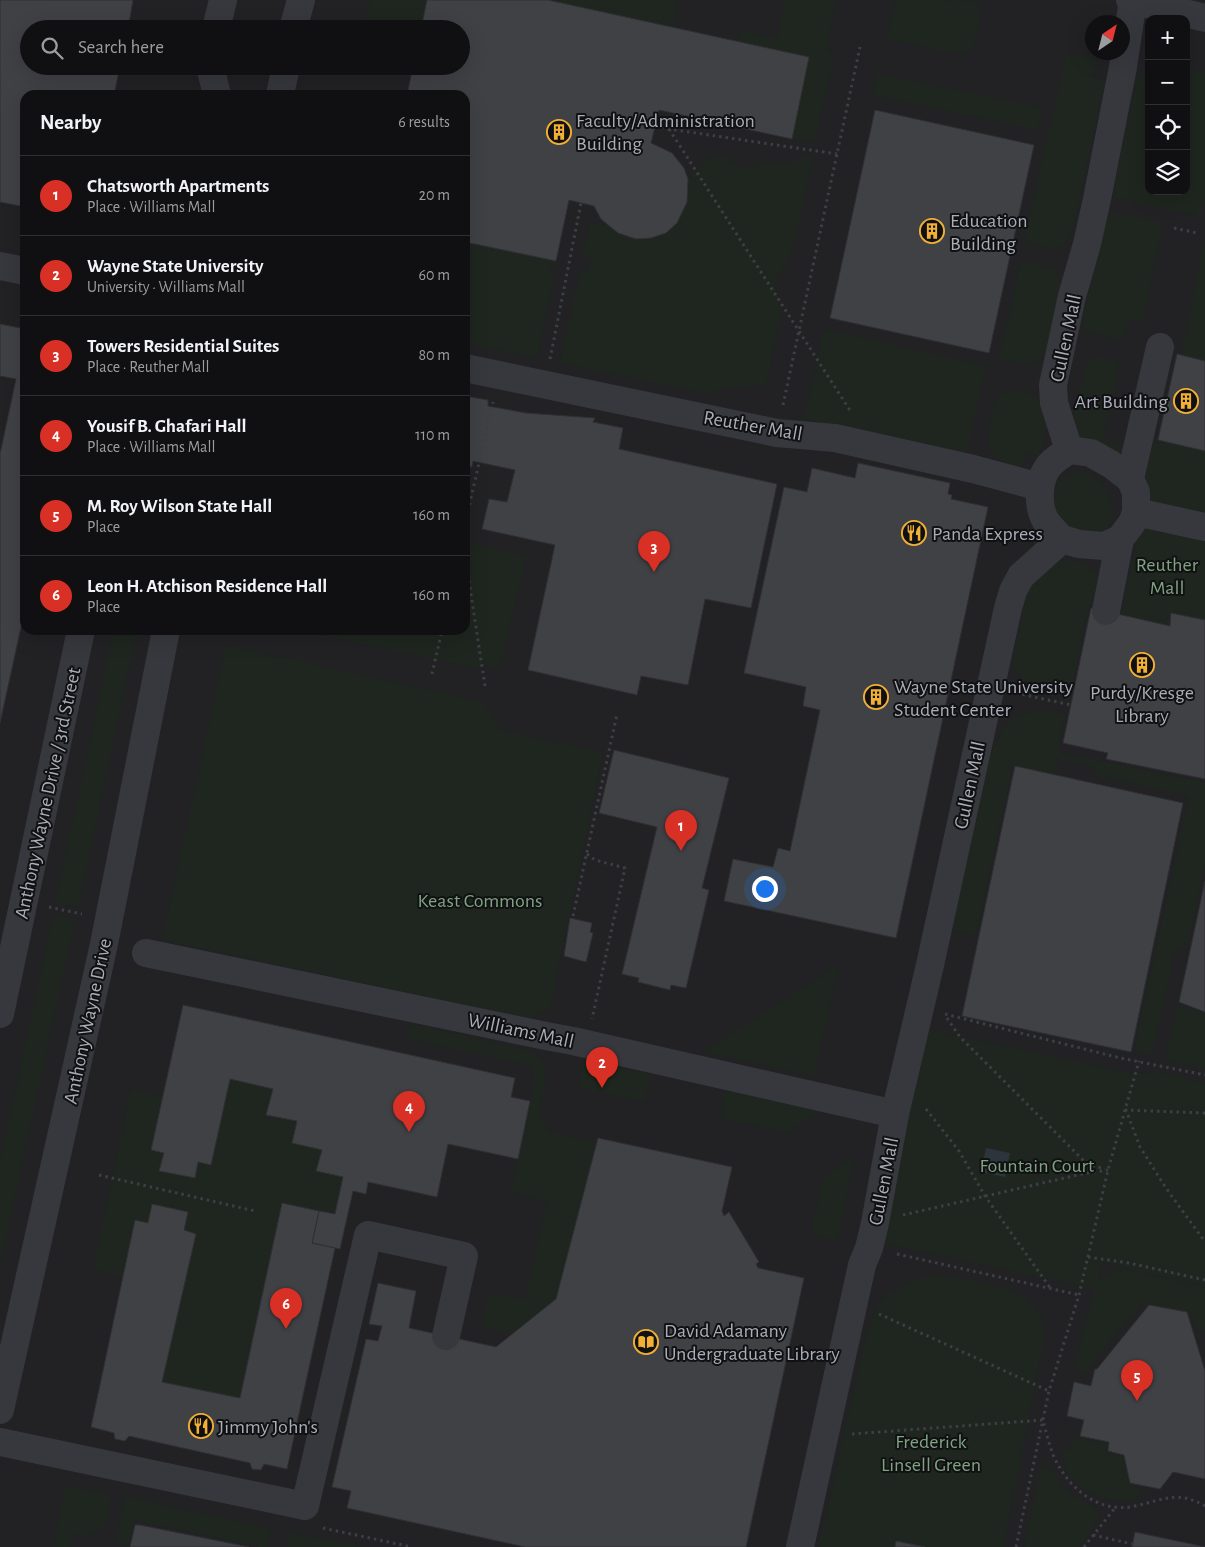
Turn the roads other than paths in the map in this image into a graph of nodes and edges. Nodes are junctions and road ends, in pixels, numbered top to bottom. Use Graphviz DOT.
graph roads {
  1 [pos="223,0"];
  2 [pos="301,0"];
  3 [pos="1132,0"];
  4 [pos="1205,18"];
  5 [pos="218,20"];
  6 [pos="296,20"];
  7 [pos="206,75"];
  8 [pos="211,75"];
  9 [pos="284,75"];
  10 [pos="201,90"];
  11 [pos="215,90"];
  12 [pos="281,90"];
  13 [pos="0,266"];
  14 [pos="20,270"];
  15 [pos="1160,347"];
  16 [pos="470,369"];
  17 [pos="1070,450"];
  18 [pos="1130,479"];
  19 [pos="1040,486"];
  20 [pos="1136,512"];
  21 [pos="1205,527"];
  22 [pos="1062,539"];
  23 [pos="1120,539"];
  24 [pos="1106,611"];
  25 [pos="80,635"];
  26 [pos="165,635"];
  27 [pos="146,953"];
  28 [pos="0,1014"];
  29 [pos="895,1114"];
  30 [pos="446,1336"];
  31 [pos="4,1376"];
  32 [pos="0,1410"];
  33 [pos="0,1442"];
  34 [pos="800,1547"];
  1 -- 5 [label="street"];
  2 -- 6 [label="street"];
  3 -- 4 [label="street"];
  3 -- 17 [label="street, Gullen Mall"];
  7 -- 10 [label="street"];
  8 -- 11 [label="street"];
  9 -- 12 [label="street"];
  13 -- 14 [label="street"];
  15 -- 18 [label="street"];
  16 -- 19 [label="street, Reuther Mall"];
  17 -- 18 [label="street"];
  17 -- 19 [label="street"];
  18 -- 20 [label="street"];
  19 -- 22 [label="street"];
  20 -- 21 [label="street"];
  20 -- 23 [label="street"];
  22 -- 23 [label="street"];
  22 -- 29 [label="street, Gullen Mall"];
  23 -- 24 [label="street"];
  25 -- 28 [label="street, Anthony Wayne Drive / 3rd Street"];
  26 -- 31 [label="street, Anthony Wayne Drive"];
  27 -- 29 [label="street, Williams Mall"];
  29 -- 34 [label="street, Gullen Mall"];
  30 -- 33 [label="street"];
  31 -- 32 [label="street, Anthony Wayne Drive"];
}
